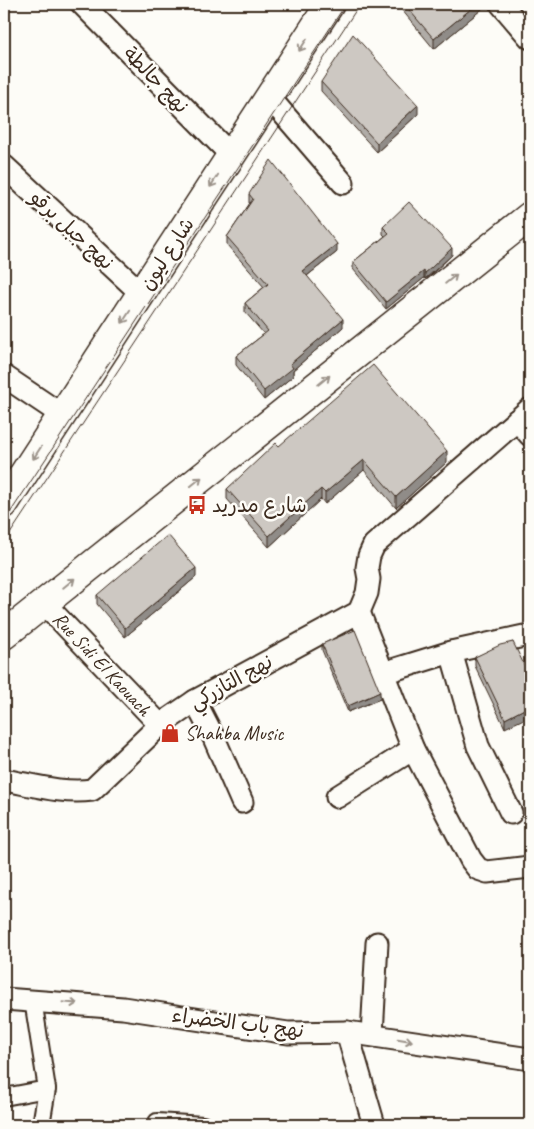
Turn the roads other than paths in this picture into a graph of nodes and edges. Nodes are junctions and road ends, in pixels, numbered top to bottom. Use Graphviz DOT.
graph roads {
  1 [pos="82,4"];
  2 [pos="501,4"];
  3 [pos="320,8"];
  4 [pos="530,38"];
  5 [pos="269,97"];
  6 [pos="231,155"];
  7 [pos="4,166"];
  8 [pos="343,183"];
  9 [pos="530,216"];
  10 [pos="141,293"];
  11 [pos="4,376"];
  12 [pos="62,415"];
  13 [pos="526,421"];
  14 [pos="6,496"];
  15 [pos="44,603"];
  16 [pos="358,612"];
  17 [pos="4,635"];
  18 [pos="524,636"];
  19 [pos="452,652"];
  20 [pos="383,673"];
  21 [pos="195,701"];
  22 [pos="160,725"];
  23 [pos="413,749"];
  24 [pos="4,780"];
  25 [pos="337,796"];
  26 [pos="242,802"];
  27 [pos="511,813"];
  28 [pos="530,867"];
  29 [pos="376,943"];
  30 [pos="4,999"];
  31 [pos="33,1000"];
  32 [pos="347,1032"];
  33 [pos="372,1035"];
  34 [pos="530,1059"];
  35 [pos="47,1089"];
  36 [pos="4,1098"];
  37 [pos="157,1122"];
  38 [pos="41,1125"];
  39 [pos="203,1125"];
  40 [pos="374,1125"];
  1 -- 6 [label="street, نهج جالطة"];
  2 -- 4 [label="street"];
  3 -- 5 [label="street, شارع ليون, one-way"];
  5 -- 6 [label="street, شارع ليون"];
  5 -- 8 [label="street"];
  6 -- 10 [label="street, شارع ليون, one-way"];
  7 -- 10 [label="street, نهج جبل برقو"];
  15 -- 9 [label="street, one-way"];
  10 -- 12 [label="street, شارع ليون, one-way"];
  11 -- 12 [label="street"];
  12 -- 14 [label="street, شارع ليون, one-way"];
  13 -- 16 [label="street"];
  15 -- 17 [label="street"];
  15 -- 22 [label="street, Rue Sidi El Kaouach"];
  16 -- 20 [label="street"];
  16 -- 21 [label="street, نهج التازركي"];
  18 -- 19 [label="street"];
  19 -- 20 [label="street"];
  19 -- 27 [label="street"];
  20 -- 23 [label="street"];
  21 -- 22 [label="street, نهج التازركي"];
  21 -- 26 [label="street"];
  22 -- 24 [label="street, نهج التازركي"];
  23 -- 25 [label="street"];
  23 -- 28 [label="street"];
  29 -- 33 [label="street"];
  30 -- 31 [label="street, نهج باب الخضراء"];
  31 -- 32 [label="street, نهج باب الخضراء, one-way"];
  31 -- 35 [label="street"];
  32 -- 33 [label="street, نهج باب الخضراء"];
  32 -- 40 [label="street"];
  33 -- 34 [label="street, نهج باب الخضراء, one-way"];
  35 -- 36 [label="street"];
  35 -- 38 [label="street"];
  37 -- 39 [label="street"];
}
